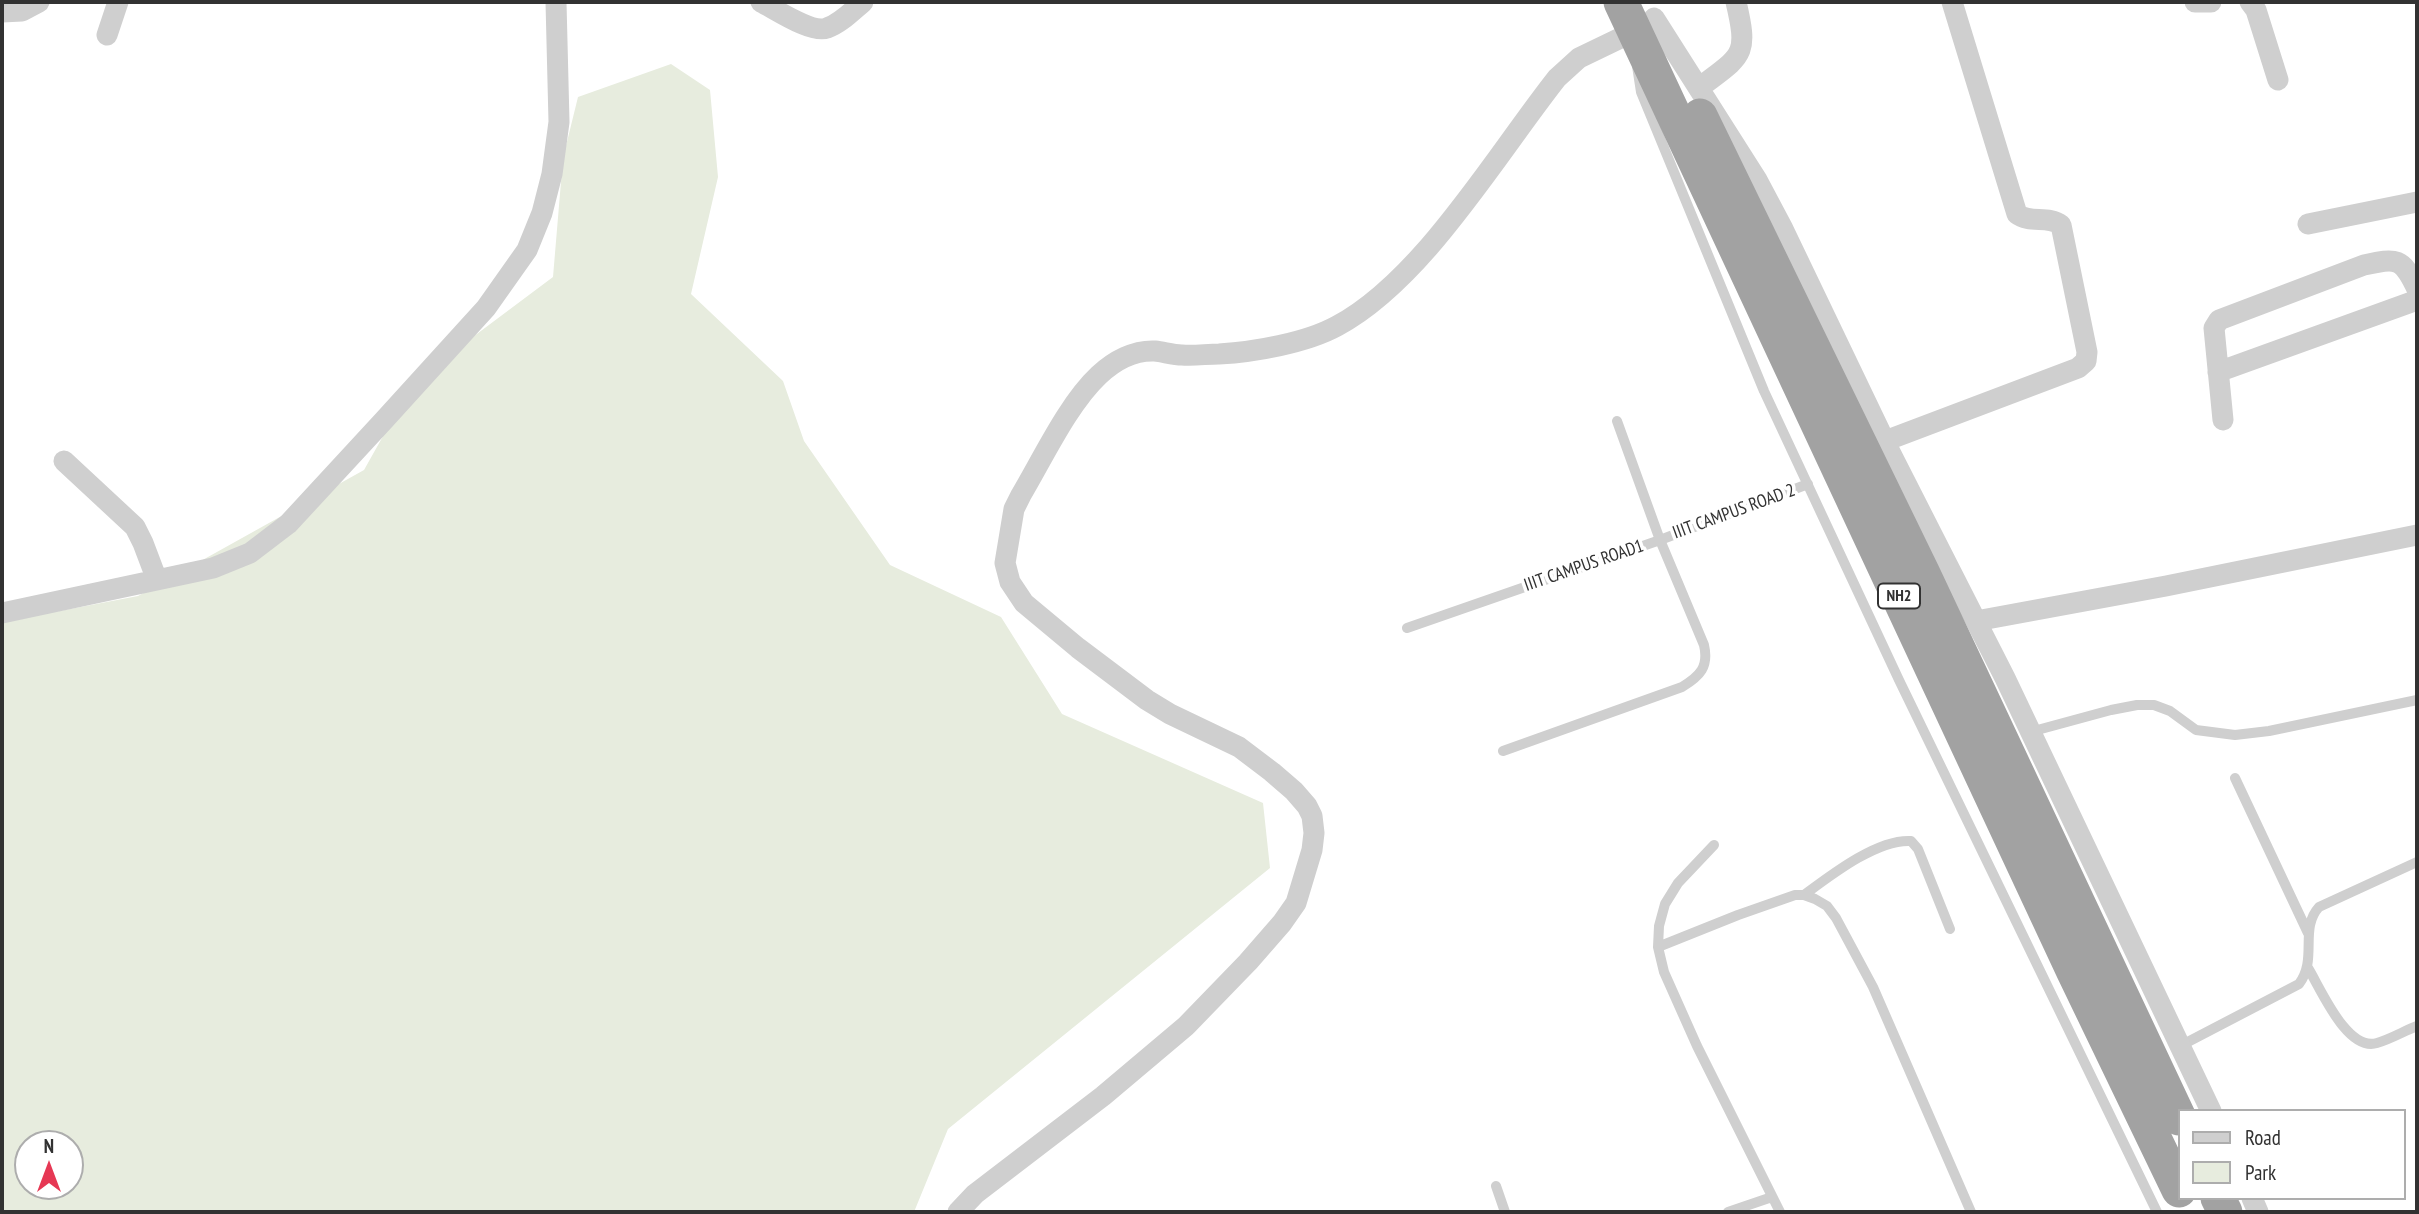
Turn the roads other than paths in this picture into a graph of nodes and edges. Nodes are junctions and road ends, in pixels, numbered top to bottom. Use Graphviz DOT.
graph roads {
  1 [pos="39,2"];
  2 [pos="118,2"];
  3 [pos="556,2"];
  4 [pos="761,2"];
  5 [pos="863,2"];
  6 [pos="1737,2"];
  7 [pos="1952,2"];
  8 [pos="2195,2"];
  9 [pos="2211,2"];
  10 [pos="2250,2"];
  11 [pos="2,12"];
  12 [pos="1639,18"];
  13 [pos="107,35"];
  14 [pos="2278,80"];
  15 [pos="1699,88"];
  16 [pos="2417,202"];
  17 [pos="2308,223"];
  18 [pos="2417,289"];
  19 [pos="2417,300"];
  20 [pos="2218,372"];
  21 [pos="2223,420"];
  22 [pos="1617,421"];
  23 [pos="1885,441"];
  24 [pos="64,461"];
  25 [pos="1808,485"];
  26 [pos="2417,535"];
  27 [pos="1660,540"];
  28 [pos="157,580"];
  29 [pos="2,612"];
  30 [pos="1976,621"];
  31 [pos="1407,628"];
  32 [pos="2417,701"];
  33 [pos="2030,732"];
  34 [pos="1503,751"];
  35 [pos="2235,778"];
  36 [pos="1714,845"];
  37 [pos="2417,862"];
  38 [pos="1804,895"];
  39 [pos="1950,929"];
  40 [pos="2309,936"];
  41 [pos="1658,947"];
  42 [pos="2308,968"];
  43 [pos="2417,1026"];
  44 [pos="2180,1046"];
  45 [pos="2210,1109"];
  46 [pos="2178,1116"];
  47 [pos="1496,1186"];
  48 [pos="2178,1188"];
  49 [pos="1772,1197"];
  50 [pos="958,1212"];
  51 [pos="1505,1212"];
  52 [pos="1728,1212"];
  53 [pos="1780,1212"];
  54 [pos="1971,1212"];
  55 [pos="2157,1212"];
  1 -- 11 [label="street"];
  2 -- 13 [label="street"];
  3 -- 28 [label="street"];
  4 -- 5 [label="street"];
  6 -- 15 [label="street"];
  7 -- 23 [label="street"];
  8 -- 9 [label="street"];
  10 -- 14 [label="street"];
  12 -- 15 [label="street"];
  12 -- 25 [label="lane"];
  12 -- 46 [label="highway, NH2"];
  12 -- 48 [label="highway, NH2"];
  12 -- 50 [label="street"];
  15 -- 23 [label="street"];
  16 -- 17 [label="street"];
  18 -- 20 [label="street"];
  19 -- 20 [label="street"];
  20 -- 21 [label="street"];
  22 -- 27 [label="lane"];
  23 -- 30 [label="street"];
  24 -- 28 [label="street"];
  25 -- 27 [label="lane, IIIT CAMPUS ROAD 2"];
  25 -- 55 [label="lane"];
  26 -- 30 [label="street"];
  27 -- 31 [label="lane, IIIT CAMPUS ROAD1"];
  27 -- 34 [label="lane, IIIT CAMPUS ROAD1"];
  28 -- 29 [label="street"];
  30 -- 33 [label="street"];
  32 -- 33 [label="lane"];
  33 -- 44 [label="street"];
  35 -- 40 [label="lane"];
  36 -- 41 [label="lane"];
  37 -- 40 [label="lane"];
  38 -- 39 [label="lane"];
  38 -- 41 [label="lane"];
  38 -- 54 [label="lane"];
  40 -- 42 [label="lane"];
  41 -- 49 [label="lane"];
  42 -- 43 [label="lane"];
  42 -- 44 [label="lane"];
  44 -- 45 [label="street"];
  47 -- 51 [label="lane"];
  49 -- 52 [label="lane"];
  49 -- 53 [label="lane"];
}
